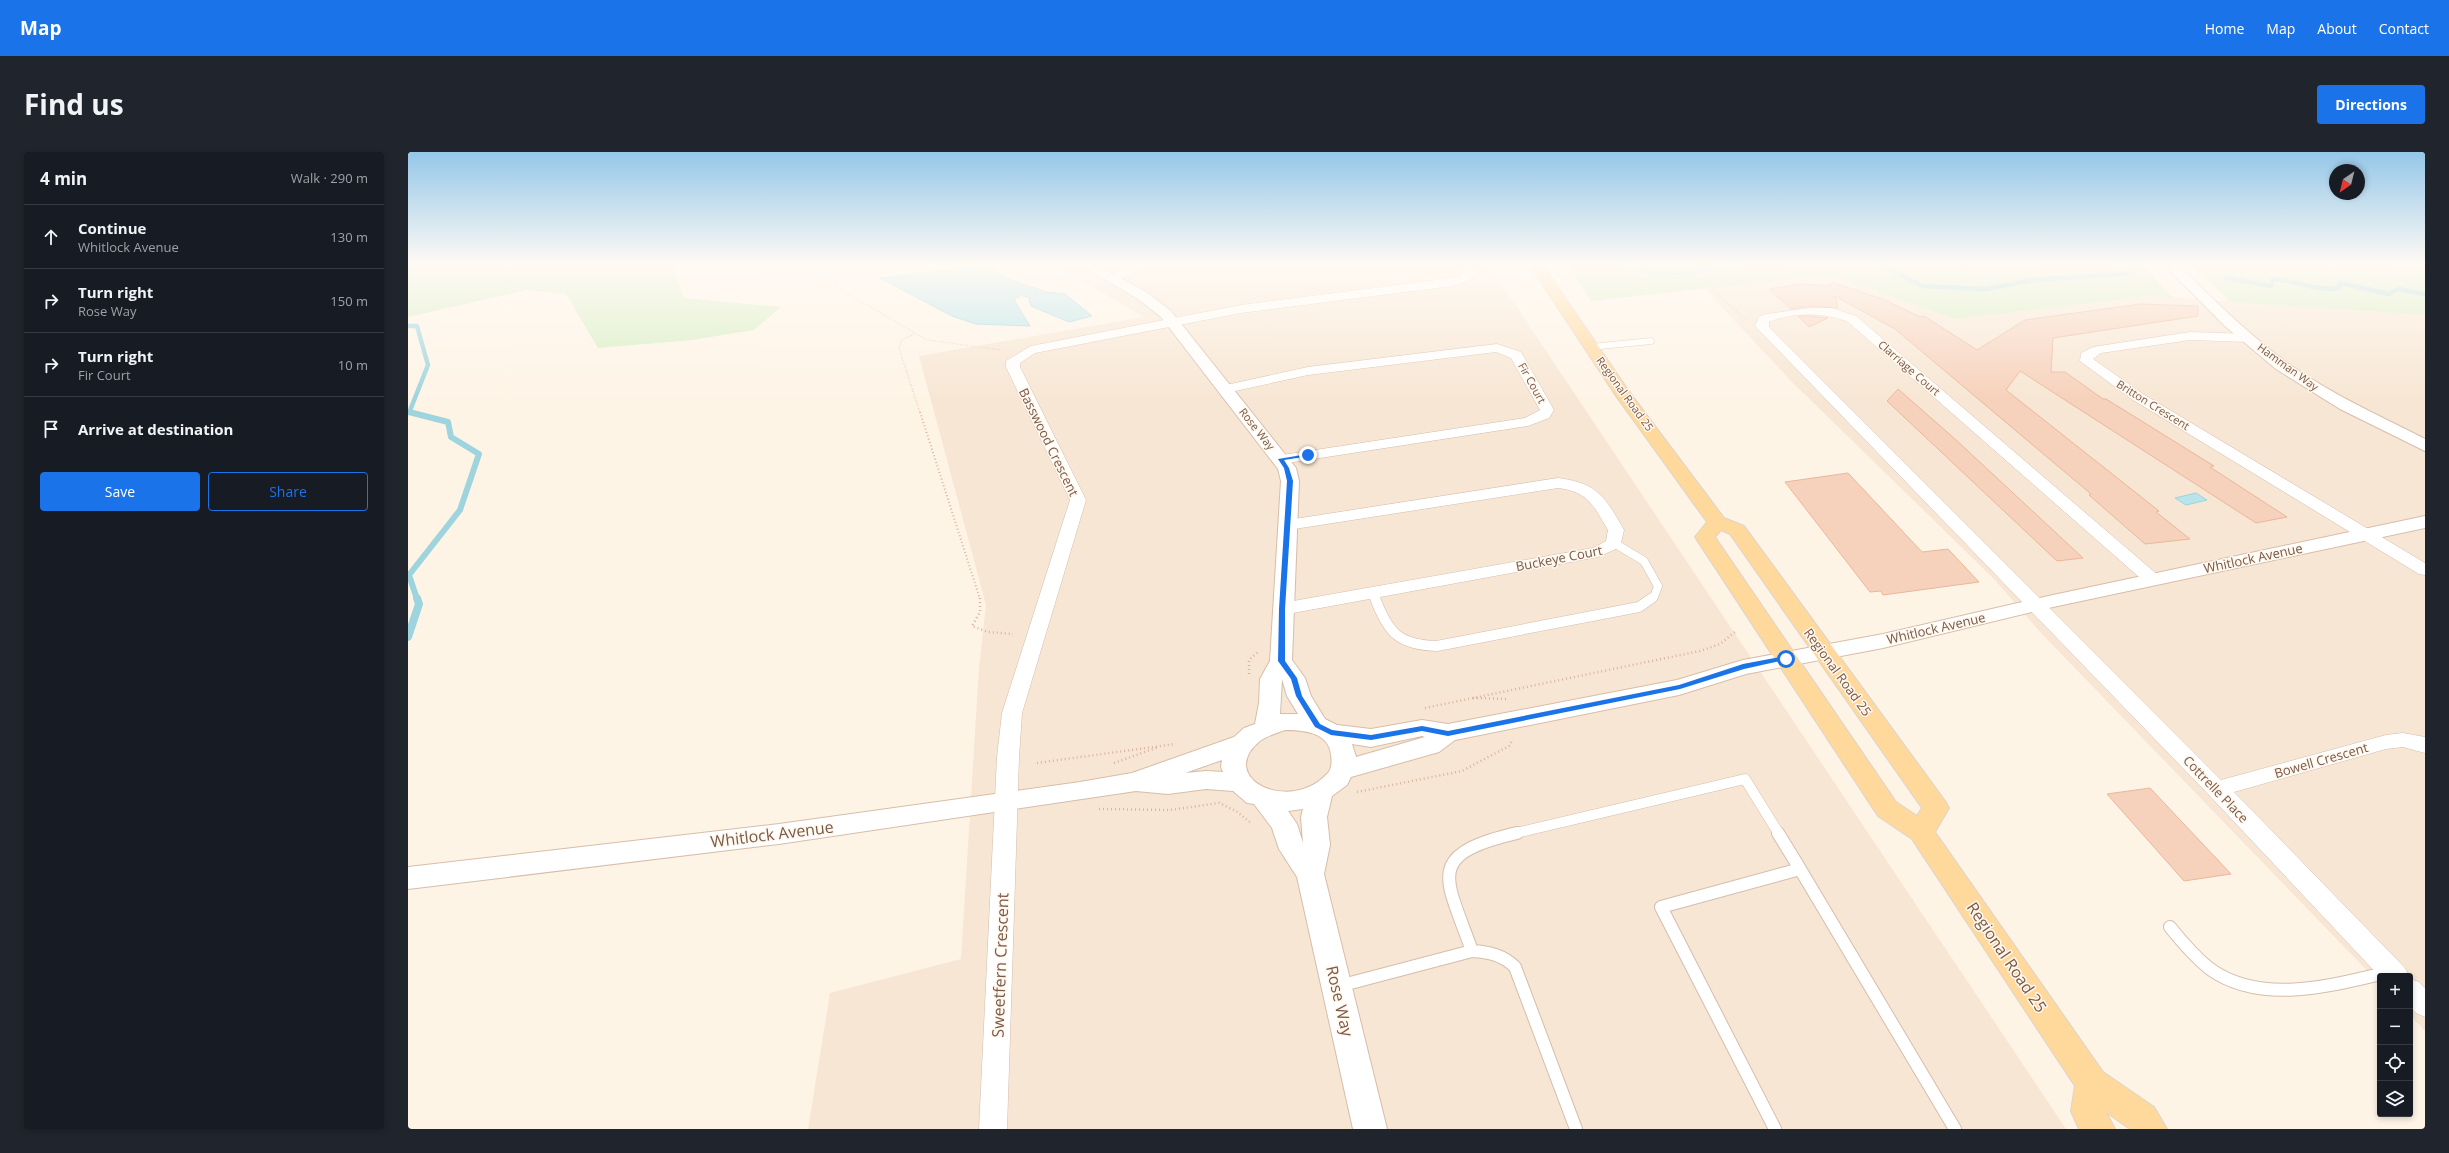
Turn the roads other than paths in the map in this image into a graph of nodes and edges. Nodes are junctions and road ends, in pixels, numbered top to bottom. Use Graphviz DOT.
graph roads {
  1 [pos="1159,310"];
  2 [pos="1241,310"];
  3 [pos="1566,310"];
  4 [pos="2218,310"];
  5 [pos="1173,322"];
  6 [pos="2249,338"];
  7 [pos="1651,341"];
  8 [pos="1591,347"];
  9 [pos="1226,389"];
  10 [pos="2425,446"];
  11 [pos="1281,459"];
  12 [pos="1717,522"];
  13 [pos="2425,522"];
  14 [pos="1288,525"];
  15 [pos="2366,534"];
  16 [pos="1614,543"];
  17 [pos="2425,570"];
  18 [pos="2153,580"];
  19 [pos="1373,593"];
  20 [pos="2034,605"];
  21 [pos="1282,609"];
  22 [pos="1823,652"];
  23 [pos="1786,659"];
  24 [pos="1281,661"];
  25 [pos="1266,726"];
  26 [pos="1324,729"];
  27 [pos="1448,733"];
  28 [pos="1240,744"];
  29 [pos="2425,745"];
  30 [pos="1343,770"];
  31 [pos="1134,782"];
  32 [pos="1237,782"];
  33 [pos="2217,789"];
  34 [pos="1320,794"];
  35 [pos="1264,800"];
  36 [pos="1007,801"];
  37 [pos="1921,832"];
  38 [pos="1800,869"];
  39 [pos="1310,874"];
  40 [pos="408,878"];
  41 [pos="2170,927"];
  42 [pos="1472,951"];
  43 [pos="2393,973"];
  44 [pos="2377,977"];
  45 [pos="1337,986"];
  46 [pos="2413,993"];
  47 [pos="2425,1005"];
  48 [pos="2092,1082"];
  49 [pos="993,1129"];
  50 [pos="1370,1129"];
  51 [pos="1576,1129"];
  52 [pos="1775,1129"];
  53 [pos="1955,1129"];
  54 [pos="2098,1129"];
  55 [pos="2150,1129"];
  1 -- 5 [label="street, Rose Way"];
  2 -- 5 [label="street"];
  3 -- 8 [label="main road, Regional Road 25"];
  4 -- 6 [label="street, Hamman Way"];
  5 -- 9 [label="street, Rose Way"];
  5 -- 36 [label="street, Basswood Crescent"];
  6 -- 10 [label="street, Hamman Way"];
  6 -- 15 [label="street, Britton Crescent"];
  7 -- 8 [label="lane"];
  8 -- 12 [label="main road, Regional Road 25"];
  9 -- 11 [label="street, Rose Way"];
  9 -- 11 [label="street, Fir Court"];
  11 -- 14 [label="street, Rose Way"];
  12 -- 22 [label="main road, Regional Road 25"];
  12 -- 23 [label="main road, Regional Road 25"];
  13 -- 15 [label="street, Whitlock Avenue"];
  14 -- 16 [label="street, Buckeye Court"];
  14 -- 21 [label="street, Rose Way"];
  15 -- 17 [label="street"];
  15 -- 18 [label="street, Whitlock Avenue"];
  16 -- 19 [label="street, Buckeye Court"];
  16 -- 19 [label="lane"];
  18 -- 20 [label="street, Whitlock Avenue"];
  18 -- 20 [label="street, Clarriage Court"];
  19 -- 21 [label="street, Buckeye Court"];
  20 -- 22 [label="street, Whitlock Avenue"];
  20 -- 33 [label="street, Cottrelle Place"];
  21 -- 24 [label="street, Rose Way"];
  22 -- 23 [label="street, Whitlock Avenue"];
  22 -- 37 [label="main road, Regional Road 25"];
  23 -- 27 [label="street, Whitlock Avenue"];
  23 -- 37 [label="main road, Regional Road 25"];
  24 -- 25 [label="street, Rose Way"];
  24 -- 26 [label="street"];
  25 -- 26 [label="street"];
  25 -- 28 [label="street"];
  26 -- 27 [label="street, Whitlock Avenue"];
  26 -- 30 [label="street"];
  27 -- 30 [label="street, Whitlock Avenue"];
  28 -- 31 [label="street, Whitlock Avenue"];
  28 -- 32 [label="street"];
  29 -- 33 [label="street, Bowell Crescent"];
  30 -- 34 [label="street"];
  31 -- 32 [label="street, Whitlock Avenue"];
  31 -- 36 [label="street, Whitlock Avenue"];
  32 -- 35 [label="street"];
  33 -- 43 [label="street, Cottrelle Place"];
  34 -- 35 [label="street"];
  34 -- 39 [label="street, Rose Way"];
  35 -- 39 [label="street, Rose Way"];
  36 -- 40 [label="street, Whitlock Avenue"];
  36 -- 49 [label="street, Sweetfern Crescent"];
  37 -- 48 [label="main road, Regional Road 25"];
  38 -- 42 [label="lane"];
  38 -- 52 [label="lane"];
  38 -- 53 [label="lane"];
  39 -- 45 [label="street, Rose Way"];
  41 -- 44 [label="lane"];
  42 -- 45 [label="lane"];
  42 -- 51 [label="lane"];
  45 -- 50 [label="street, Rose Way"];
  46 -- 47 [label="street"];
  48 -- 54 [label="main road"];
  48 -- 55 [label="main road, Regional Road 25"];
}
